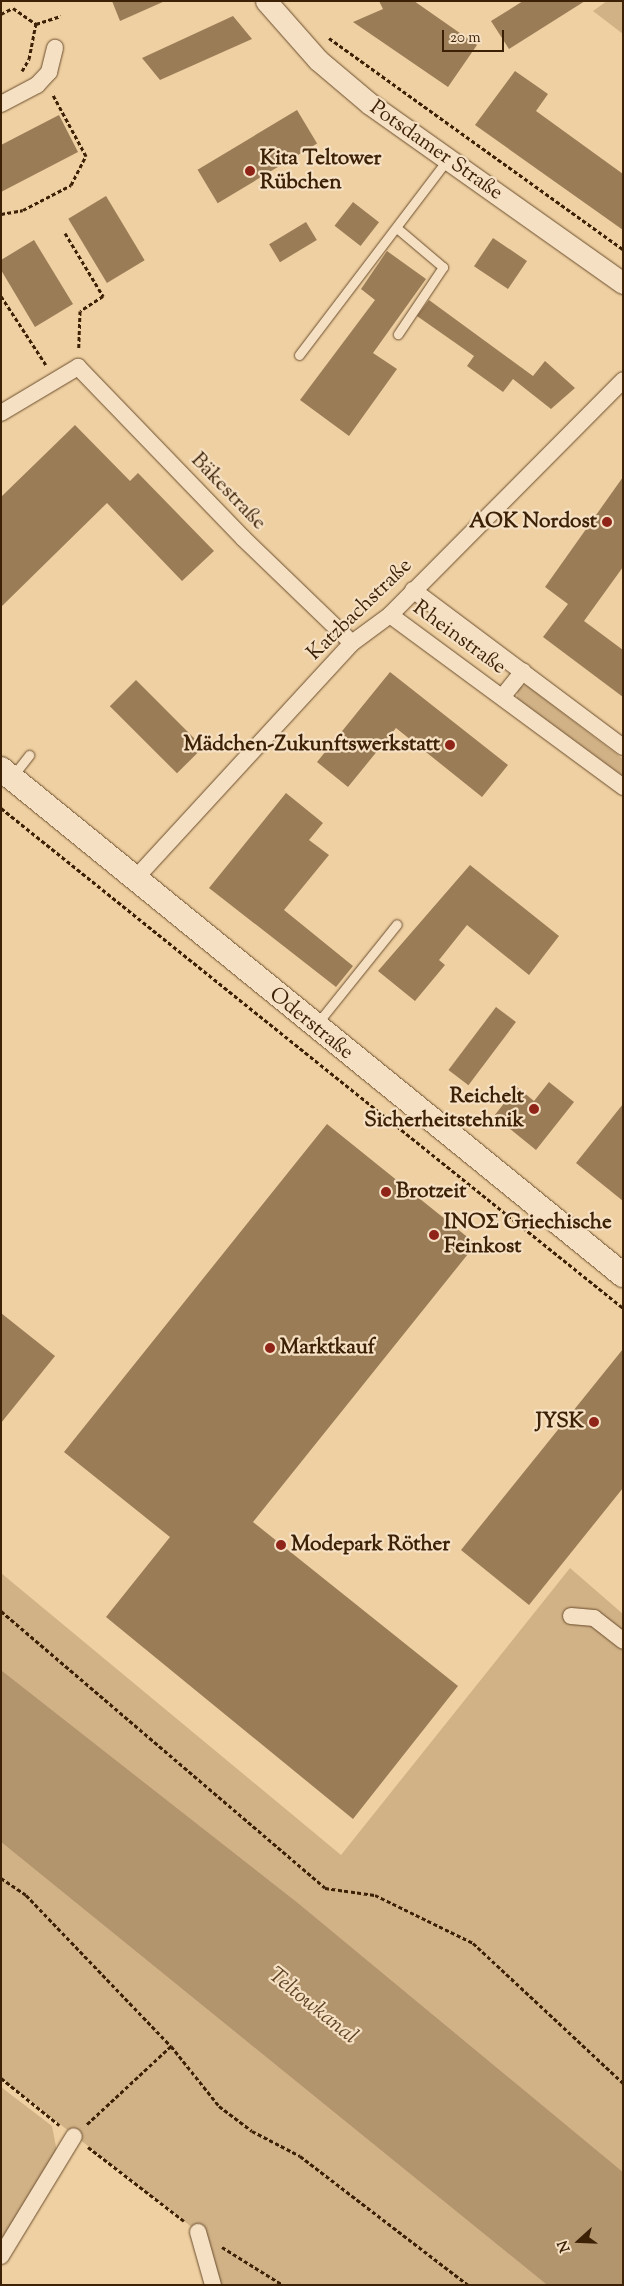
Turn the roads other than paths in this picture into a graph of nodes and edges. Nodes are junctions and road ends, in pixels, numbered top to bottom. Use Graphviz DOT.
graph roads {
  1 [pos="266,1"];
  2 [pos="54,48"];
  3 [pos="1,104"];
  4 [pos="448,160"];
  5 [pos="398,229"];
  6 [pos="623,283"];
  7 [pos="398,334"];
  8 [pos="299,356"];
  9 [pos="623,380"];
  10 [pos="1,413"];
  11 [pos="413,590"];
  12 [pos="390,615"];
  13 [pos="352,643"];
  14 [pos="523,670"];
  15 [pos="503,696"];
  16 [pos="623,747"];
  17 [pos="30,755"];
  18 [pos="6,773"];
  19 [pos="623,787"];
  20 [pos="134,880"];
  21 [pos="397,924"];
  22 [pos="315,1028"];
  23 [pos="623,1275"];
  24 [pos="571,1616"];
  25 [pos="623,1641"];
  26 [pos="74,2136"];
  27 [pos="198,2232"];
  28 [pos="1,2256"];
  29 [pos="213,2285"];
  1 -- 4 [label="street, Potsdamer Straße"];
  2 -- 3 [label="street"];
  4 -- 5 [label="lane"];
  4 -- 6 [label="street, Potsdamer Straße"];
  5 -- 7 [label="lane"];
  5 -- 8 [label="lane"];
  9 -- 11 [label="street, Katzbachstraße"];
  10 -- 13 [label="street, Bäkestraße"];
  11 -- 12 [label="street, Katzbachstraße"];
  11 -- 14 [label="street, Rheinstraße"];
  12 -- 13 [label="street, Katzbachstraße"];
  12 -- 15 [label="street, Rheinstraße"];
  13 -- 20 [label="street, Katzbachstraße"];
  14 -- 15 [label="street, Rheinstraße"];
  14 -- 16 [label="street, Rheinstraße"];
  15 -- 19 [label="street, Rheinstraße"];
  17 -- 18 [label="lane"];
  18 -- 20 [label="main road, Oderstraße"];
  20 -- 22 [label="main road, Oderstraße"];
  21 -- 22 [label="lane"];
  22 -- 23 [label="main road, Oderstraße"];
  24 -- 25 [label="street"];
  26 -- 28 [label="street"];
  27 -- 29 [label="street"];
}
